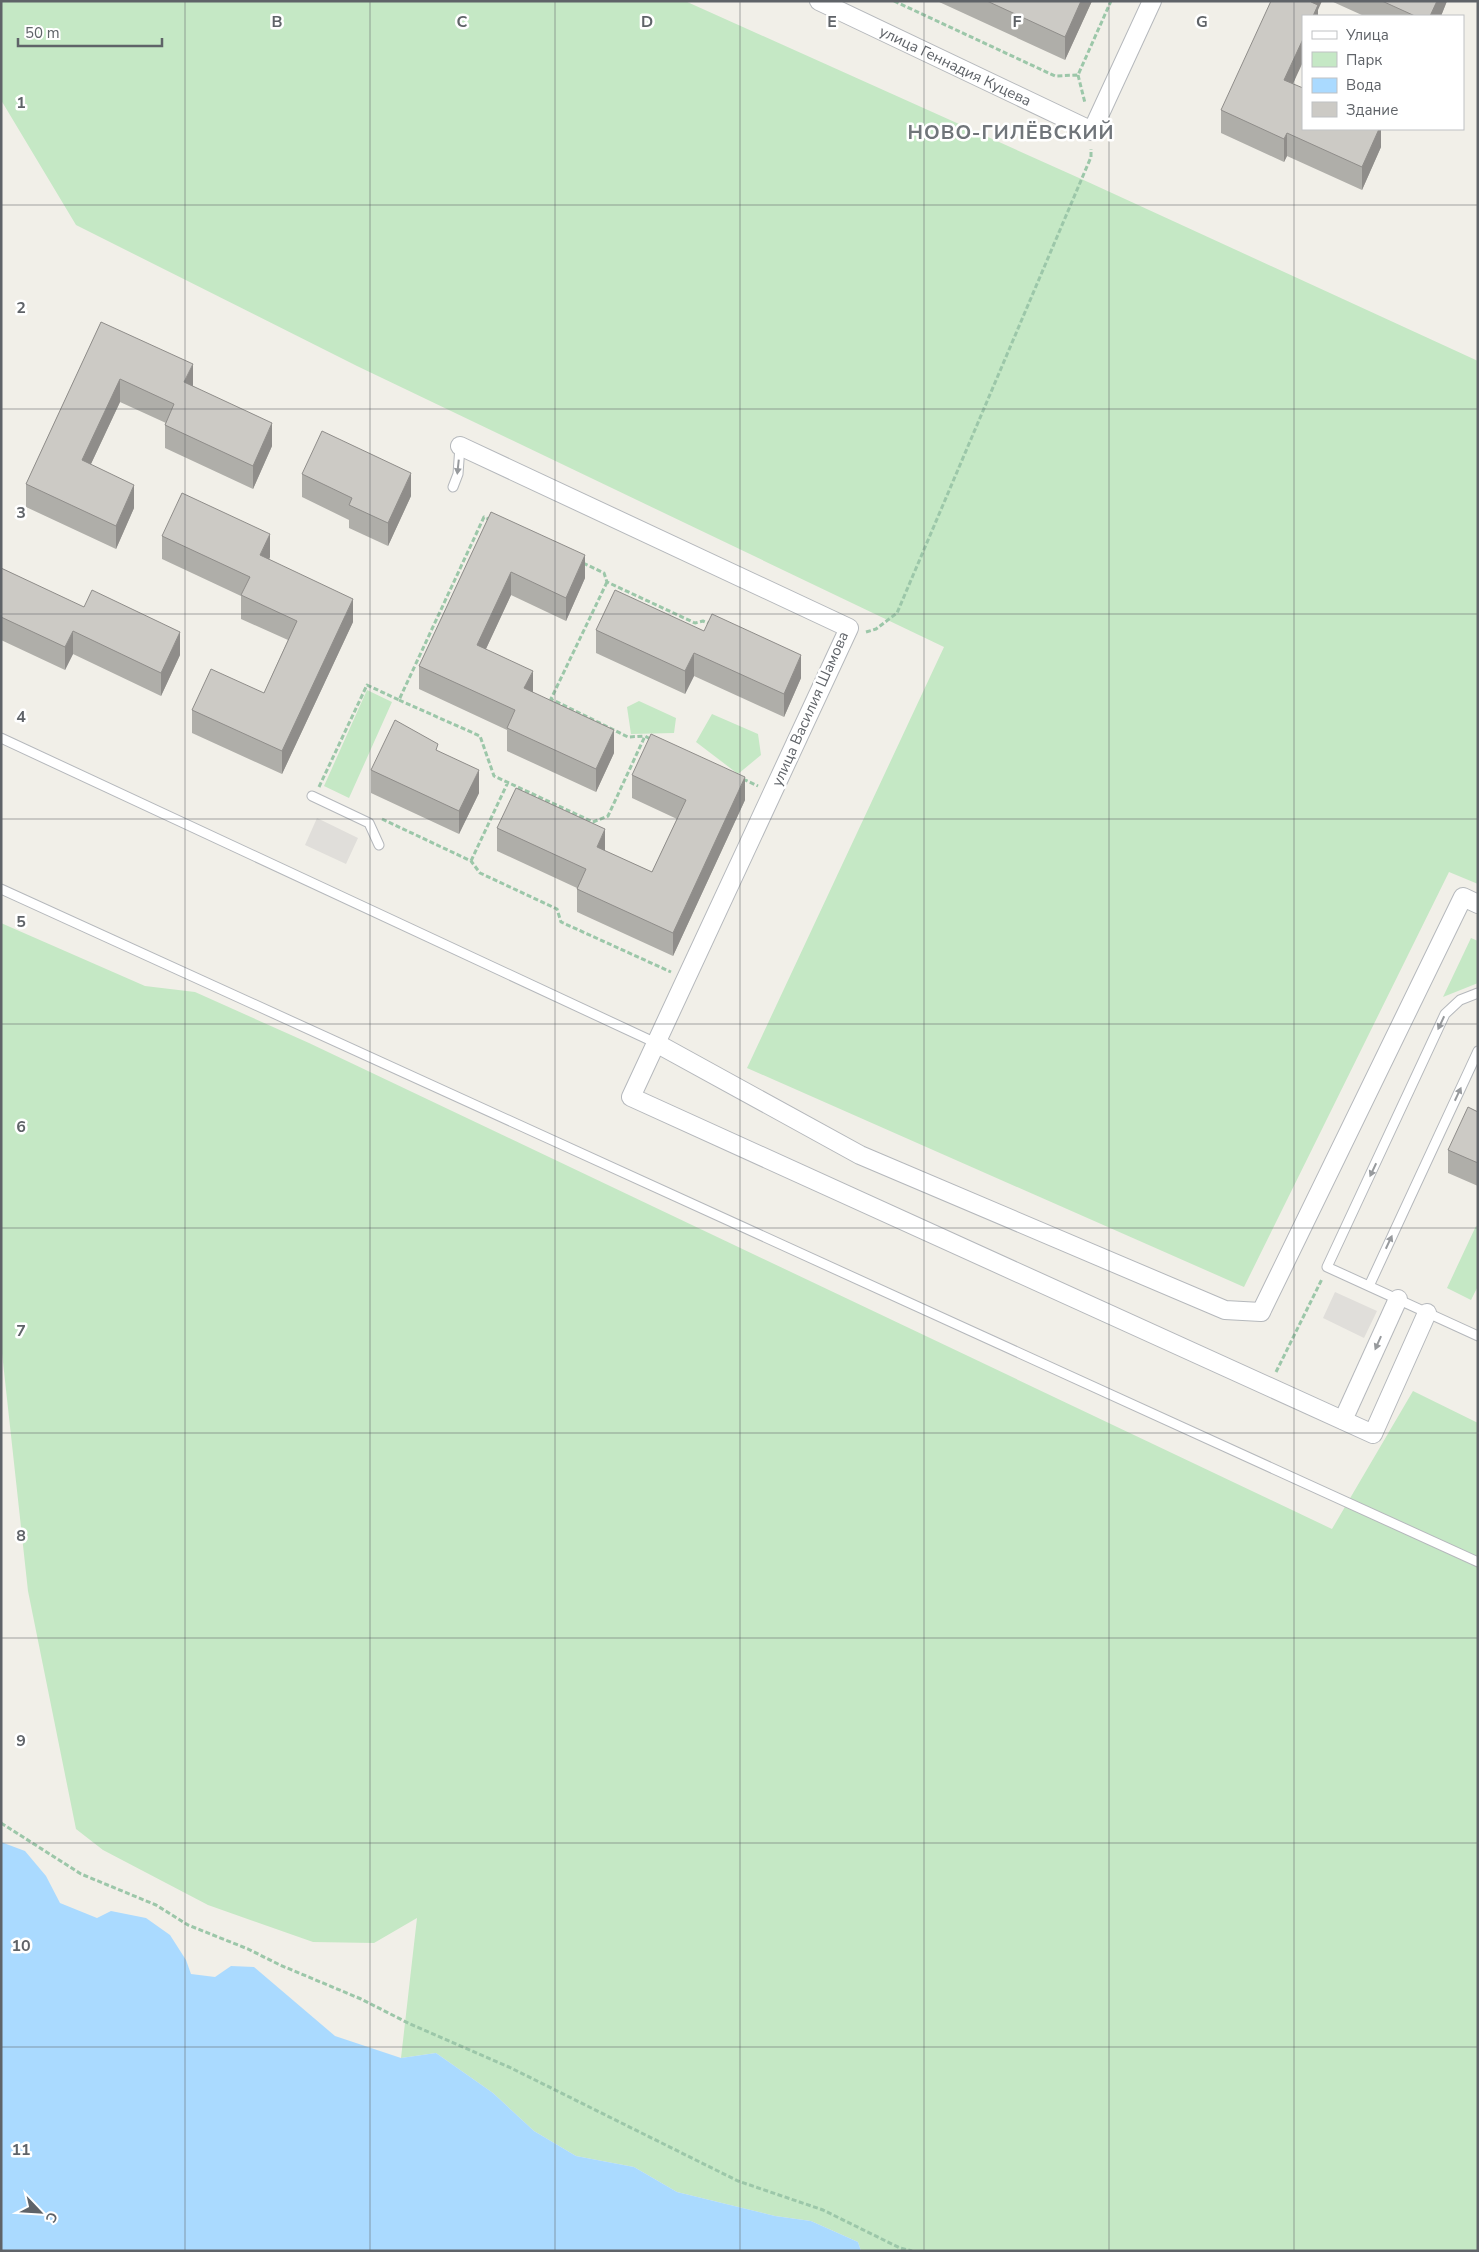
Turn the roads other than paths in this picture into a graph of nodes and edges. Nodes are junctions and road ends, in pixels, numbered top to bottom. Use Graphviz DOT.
graph roads {
  1 [pos="819,1"];
  2 [pos="1152,1"];
  3 [pos="460,446"];
  4 [pos="453,487"];
  5 [pos="1,738"];
  6 [pos="315,793"];
  7 [pos="379,845"];
  8 [pos="1,889"];
  9 [pos="1478,904"];
  10 [pos="1478,994"];
  11 [pos="656,1043"];
  12 [pos="1478,1052"];
  13 [pos="1369,1286"];
  14 [pos="1398,1299"];
  15 [pos="1428,1313"];
  16 [pos="1478,1336"];
  17 [pos="1343,1420"];
  18 [pos="1478,1562"];
  1 -- 2 [label="street, улица Геннадия Куцева"];
  3 -- 4 [label="lane, one-way"];
  3 -- 11 [label="street, улица Василия Шамова"];
  5 -- 11 [label="lane"];
  6 -- 7 [label="lane"];
  8 -- 18 [label="lane"];
  9 -- 11 [label="street"];
  10 -- 13 [label="lane, one-way"];
  11 -- 17 [label="street, улица Василия Шамова"];
  13 -- 12 [label="lane, one-way"];
  13 -- 14 [label="lane"];
  14 -- 15 [label="lane"];
  14 -- 17 [label="street, one-way"];
  15 -- 16 [label="lane"];
  15 -- 17 [label="street"];
}
